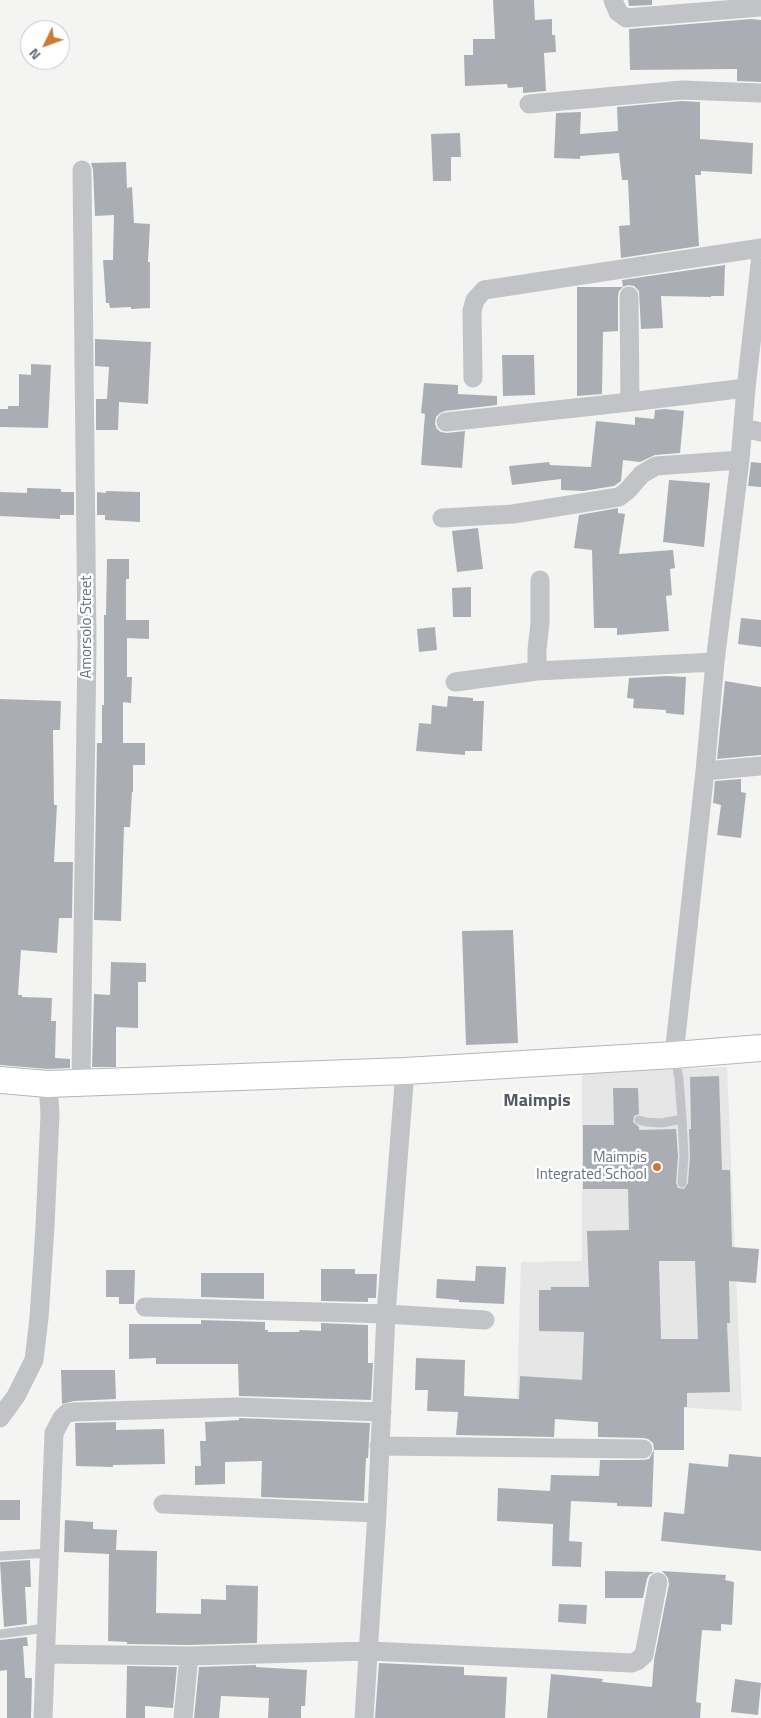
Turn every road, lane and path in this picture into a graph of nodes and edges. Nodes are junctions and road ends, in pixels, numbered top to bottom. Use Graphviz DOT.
graph roads {
  1 [pos="613,0"];
  2 [pos="761,7"];
  3 [pos="761,93"];
  4 [pos="529,104"];
  5 [pos="82,170"];
  6 [pos="761,248"];
  7 [pos="761,256"];
  8 [pos="629,296"];
  9 [pos="473,378"];
  10 [pos="746,388"];
  11 [pos="630,402"];
  12 [pos="446,422"];
  13 [pos="743,428"];
  14 [pos="761,432"];
  15 [pos="740,460"];
  16 [pos="442,518"];
  17 [pos="540,580"];
  18 [pos="715,662"];
  19 [pos="537,671"];
  20 [pos="455,682"];
  21 [pos="761,766"];
  22 [pos="705,771"];
  23 [pos="761,1048"];
  24 [pos="674,1055"];
  25 [pos="405,1071"];
  26 [pos="0,1080"];
  27 [pos="81,1083"];
  28 [pos="48,1084"];
  29 [pos="682,1119"];
  30 [pos="639,1120"];
  31 [pos="682,1183"];
  32 [pos="145,1307"];
  33 [pos="386,1314"];
  34 [pos="485,1320"];
  35 [pos="382,1412"];
  36 [pos="0,1418"];
  37 [pos="379,1446"];
  38 [pos="643,1449"];
  39 [pos="163,1504"];
  40 [pos="377,1513"];
  41 [pos="49,1553"];
  42 [pos="0,1556"];
  43 [pos="658,1582"];
  44 [pos="46,1628"];
  45 [pos="0,1634"];
  46 [pos="369,1651"];
  47 [pos="45,1654"];
  48 [pos="189,1656"];
  49 [pos="43,1718"];
  50 [pos="183,1718"];
  51 [pos="364,1718"];
  1 -- 2 [label="street"];
  3 -- 4 [label="street"];
  5 -- 27 [label="street, Amorsolo Street"];
  6 -- 9 [label="street"];
  7 -- 10 [label="street"];
  8 -- 11 [label="street"];
  10 -- 11 [label="street"];
  10 -- 13 [label="street"];
  11 -- 12 [label="street"];
  13 -- 14 [label="street"];
  13 -- 15 [label="street"];
  15 -- 16 [label="street"];
  15 -- 18 [label="street"];
  17 -- 19 [label="street"];
  18 -- 19 [label="street"];
  18 -- 22 [label="street"];
  19 -- 20 [label="street"];
  21 -- 22 [label="street"];
  22 -- 24 [label="street"];
  23 -- 24 [label="street"];
  24 -- 25 [label="street"];
  24 -- 29 [label="lane"];
  25 -- 27 [label="street"];
  25 -- 33 [label="street"];
  26 -- 28 [label="street"];
  27 -- 28 [label="street"];
  28 -- 36 [label="street"];
  29 -- 30 [label="lane"];
  29 -- 31 [label="lane"];
  32 -- 33 [label="street"];
  33 -- 34 [label="street"];
  33 -- 35 [label="street"];
  35 -- 37 [label="street"];
  35 -- 41 [label="street"];
  37 -- 38 [label="street"];
  37 -- 40 [label="street"];
  39 -- 40 [label="street"];
  40 -- 46 [label="street"];
  41 -- 42 [label="lane"];
  41 -- 44 [label="street"];
  43 -- 46 [label="street"];
  44 -- 45 [label="lane"];
  44 -- 47 [label="street"];
  46 -- 48 [label="street"];
  46 -- 51 [label="street"];
  47 -- 48 [label="street"];
  47 -- 49 [label="street"];
  48 -- 50 [label="street"];
}
